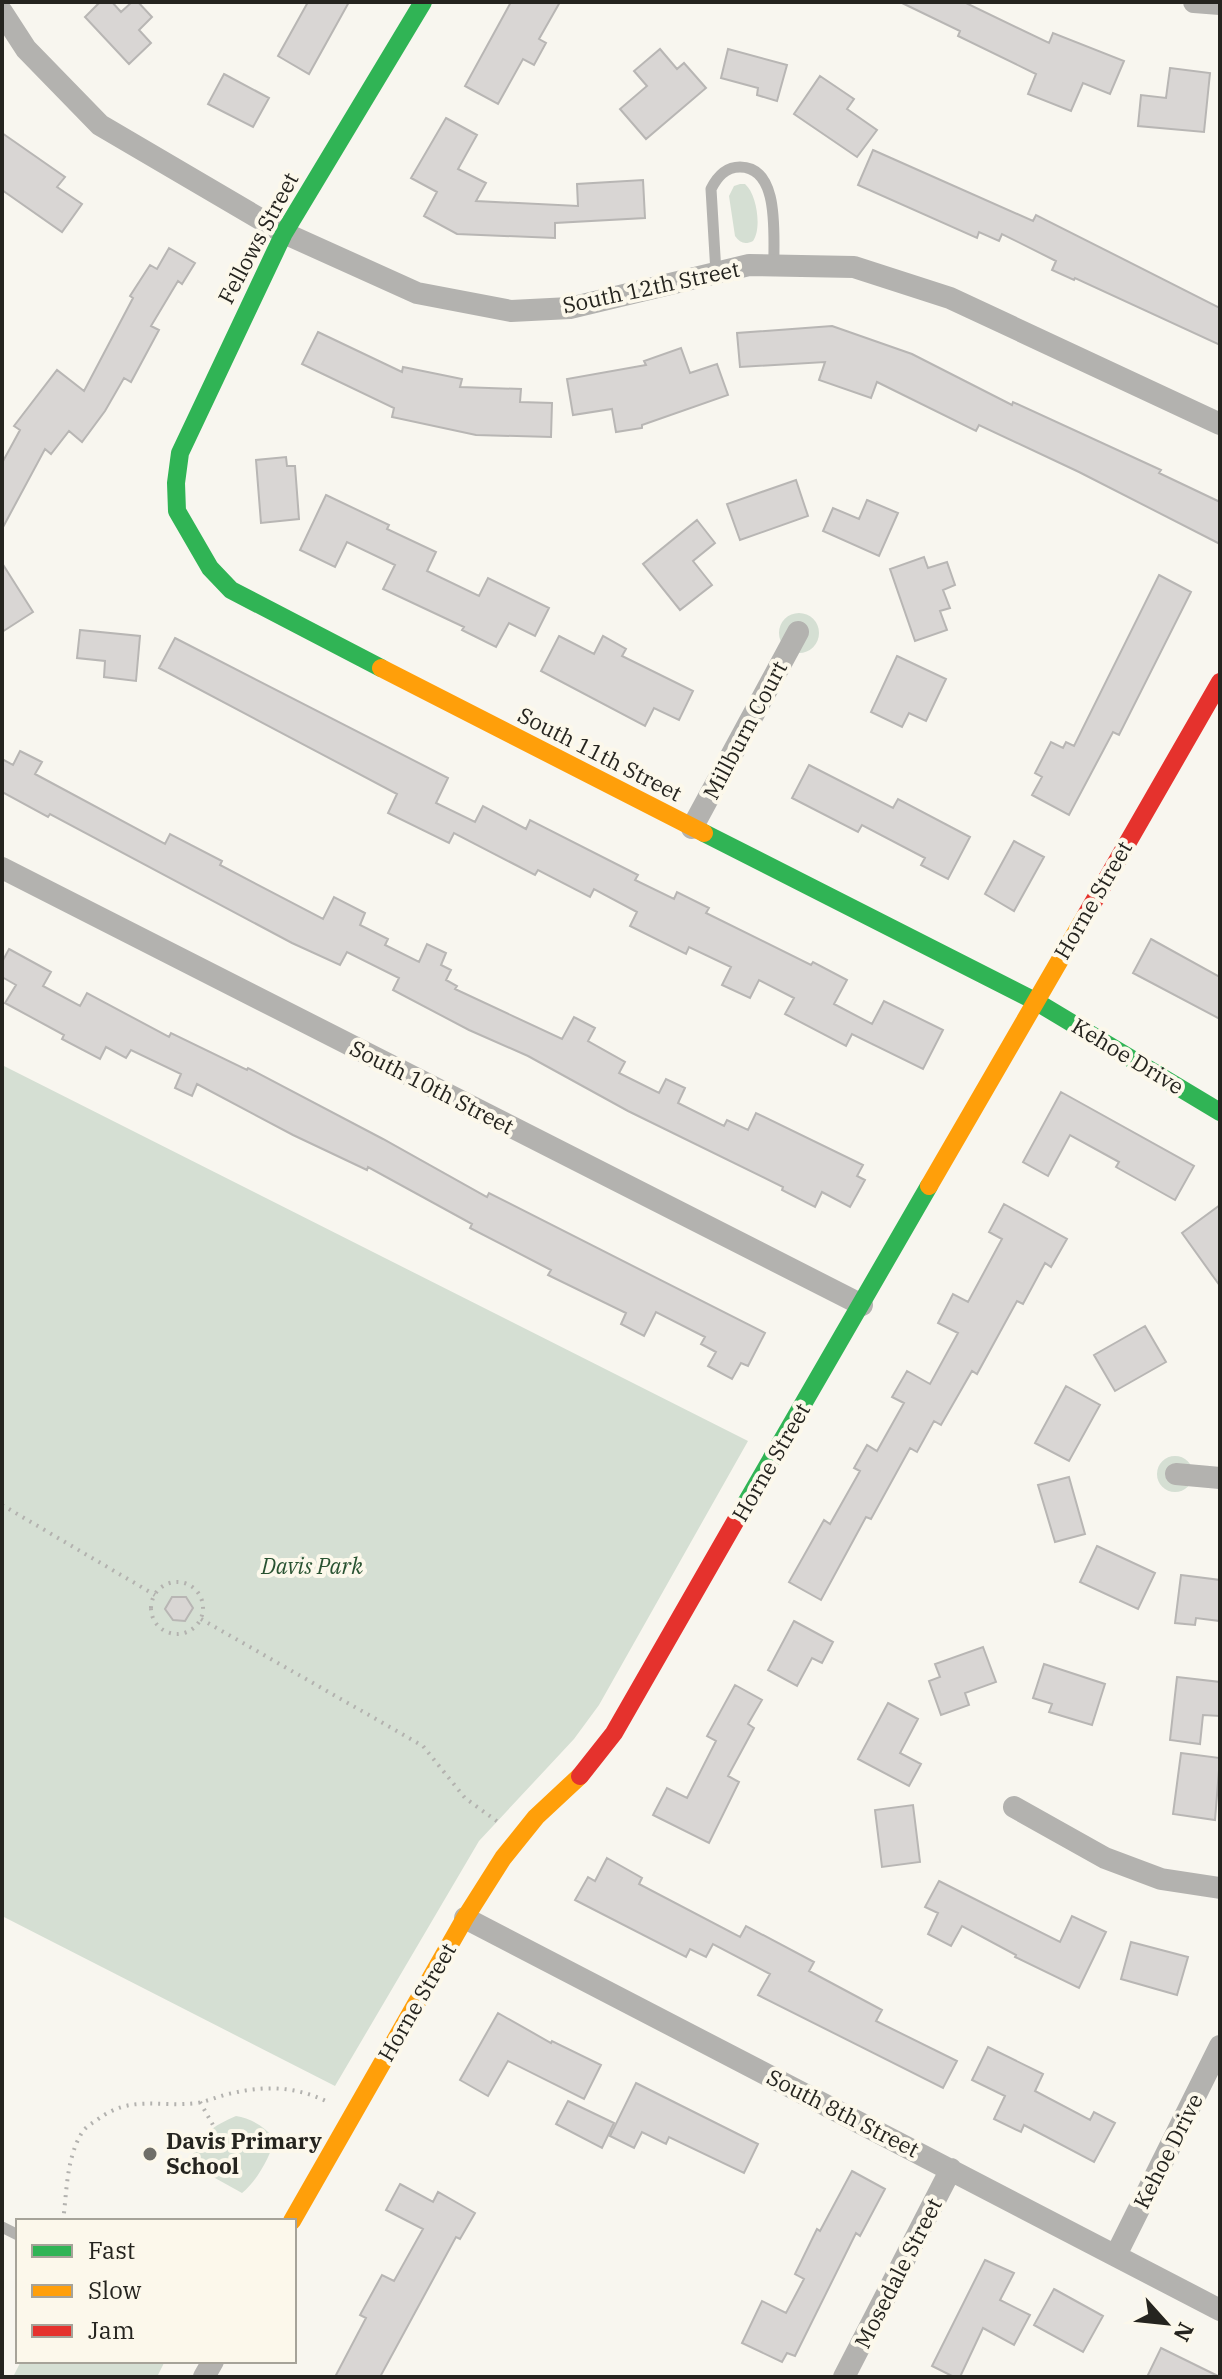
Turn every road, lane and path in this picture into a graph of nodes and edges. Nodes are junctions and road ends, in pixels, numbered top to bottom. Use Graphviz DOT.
graph roads {
  1 [pos="423,2"];
  2 [pos="1194,2"];
  3 [pos="1220,4"];
  4 [pos="2,12"];
  5 [pos="284,233"];
  6 [pos="774,265"];
  7 [pos="716,273"];
  8 [pos="1220,424"];
  9 [pos="177,511"];
  10 [pos="798,632"];
  11 [pos="1219,687"];
  12 [pos="692,828"];
  13 [pos="2,868"];
  14 [pos="1035,1001"];
  15 [pos="1220,1112"];
  16 [pos="862,1305"];
  17 [pos="1176,1474"];
  18 [pos="1220,1478"];
  19 [pos="2,1505"];
  20 [pos="155,1595"];
  21 [pos="201,1619"];
  22 [pos="1014,1807"];
  23 [pos="521,1836"];
  24 [pos="1220,1888"];
  25 [pos="465,1918"];
  26 [pos="1220,2046"];
  27 [pos="200,2102"];
  28 [pos="328,2102"];
  29 [pos="213,2125"];
  30 [pos="951,2169"];
  31 [pos="63,2219"];
  32 [pos="293,2219"];
  33 [pos="1116,2255"];
  34 [pos="1220,2310"];
  35 [pos="844,2377"];
  1 -- 5 [label="street, Fellows Street"];
  2 -- 3 [label="street"];
  4 -- 5 [label="street, South 12th Street"];
  5 -- 7 [label="street, South 12th Street"];
  5 -- 9 [label="street, Fellows Street"];
  6 -- 7 [label="street, South 12th Street"];
  6 -- 7 [label="lane"];
  6 -- 8 [label="street, South 12th Street"];
  9 -- 12 [label="street, South 11th Street"];
  10 -- 12 [label="street, Millburn Court"];
  11 -- 14 [label="street, Horne Street"];
  12 -- 14 [label="street, South 11th Street"];
  13 -- 16 [label="street, South 10th Street"];
  14 -- 15 [label="street, Kehoe Drive"];
  14 -- 16 [label="street, Horne Street"];
  16 -- 23 [label="street, Horne Street"];
  17 -- 18 [label="street"];
  19 -- 20 [label="path"];
  20 -- 21 [label="path"];
  20 -- 21 [label="path"];
  21 -- 23 [label="path"];
  22 -- 24 [label="street"];
  23 -- 25 [label="street, Horne Street"];
  25 -- 30 [label="street, South 8th Street"];
  25 -- 32 [label="street, Horne Street"];
  26 -- 33 [label="street, Kehoe Drive"];
  27 -- 28 [label="path"];
  27 -- 29 [label="path"];
  27 -- 31 [label="path"];
  30 -- 33 [label="street, South 8th Street"];
  30 -- 35 [label="street, Mosedale Street"];
  33 -- 34 [label="street, South 8th Street"];
}
